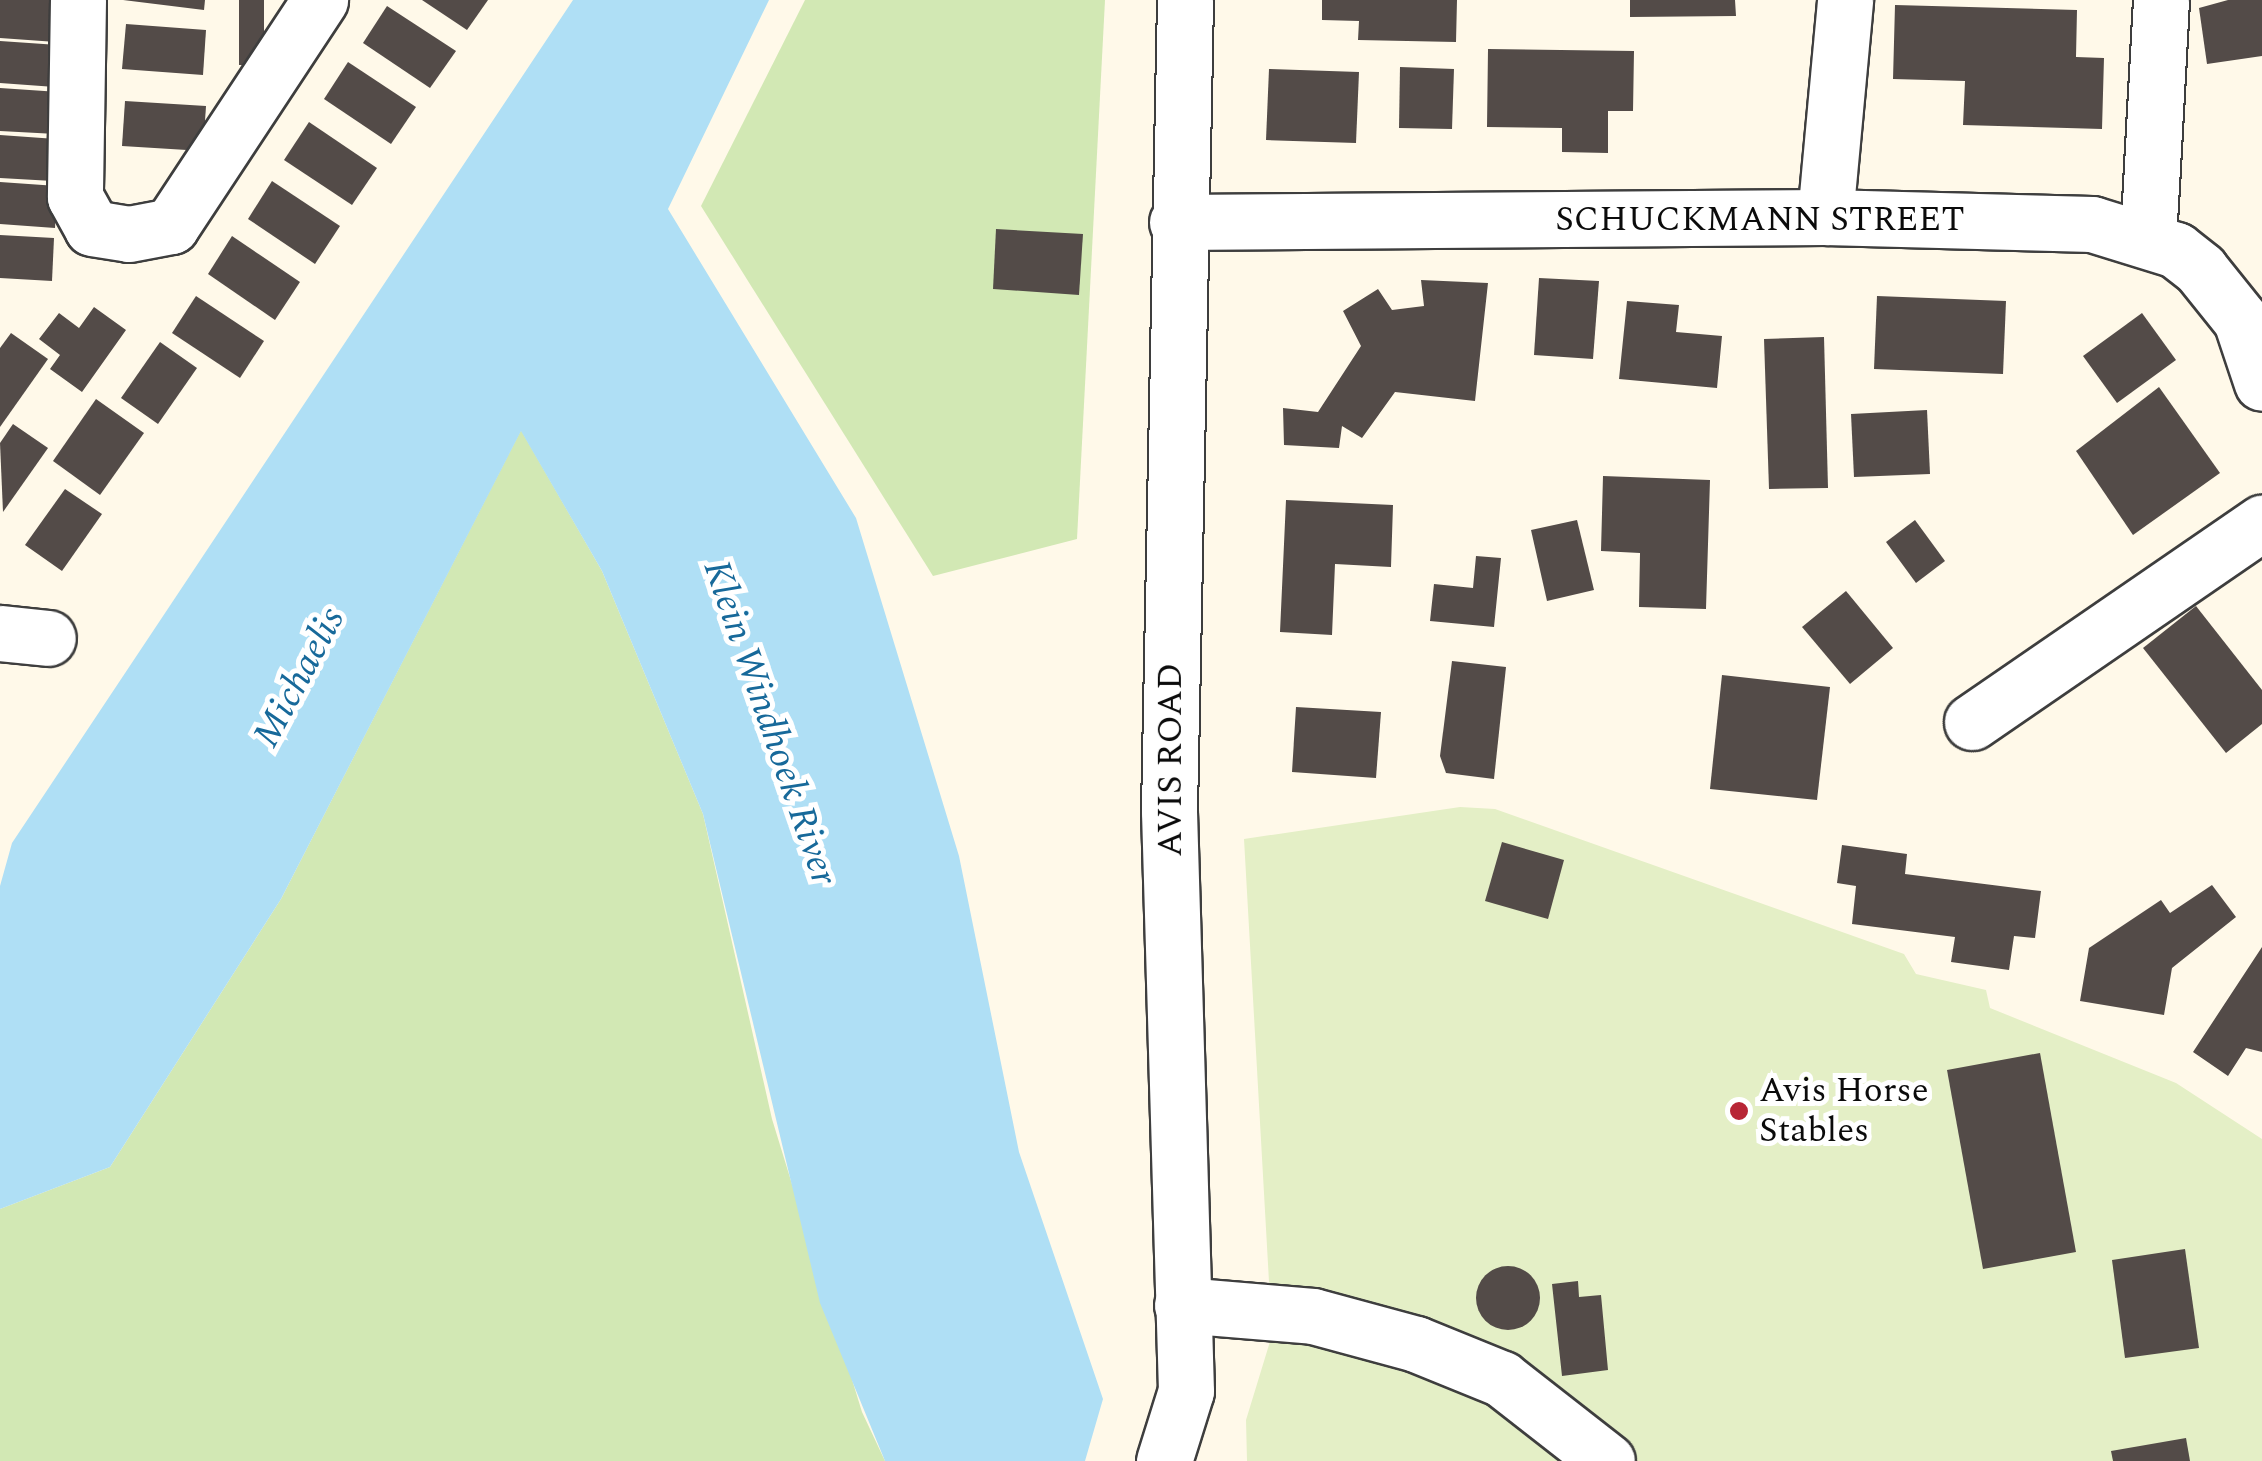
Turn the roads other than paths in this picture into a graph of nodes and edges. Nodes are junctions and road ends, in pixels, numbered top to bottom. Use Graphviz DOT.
graph roads {
  1 [pos="78,0"];
  2 [pos="320,0"];
  3 [pos="1166,0"];
  4 [pos="1185,0"];
  5 [pos="1845,0"];
  6 [pos="2161,0"];
  7 [pos="1180,55"];
  8 [pos="1825,217"];
  9 [pos="1177,222"];
  10 [pos="2148,240"];
  11 [pos="2262,384"];
  12 [pos="2262,523"];
  13 [pos="1972,722"];
  14 [pos="1182,1305"];
  15 [pos="1164,1461"];
  16 [pos="1606,1461"];
  1 -- 2 [label="street"];
  3 -- 7 [label="street, AVIS ROAD"];
  4 -- 7 [label="street, AVIS ROAD"];
  5 -- 8 [label="street"];
  6 -- 10 [label="street"];
  7 -- 9 [label="street, AVIS ROAD"];
  8 -- 9 [label="street, SCHUCKMANN STREET"];
  8 -- 10 [label="street, SCHUCKMANN STREET"];
  9 -- 14 [label="street, AVIS ROAD"];
  10 -- 11 [label="street, SCHUCKMANN STREET"];
  12 -- 13 [label="street"];
  14 -- 15 [label="street, AVIS ROAD"];
  14 -- 16 [label="street"];
}
